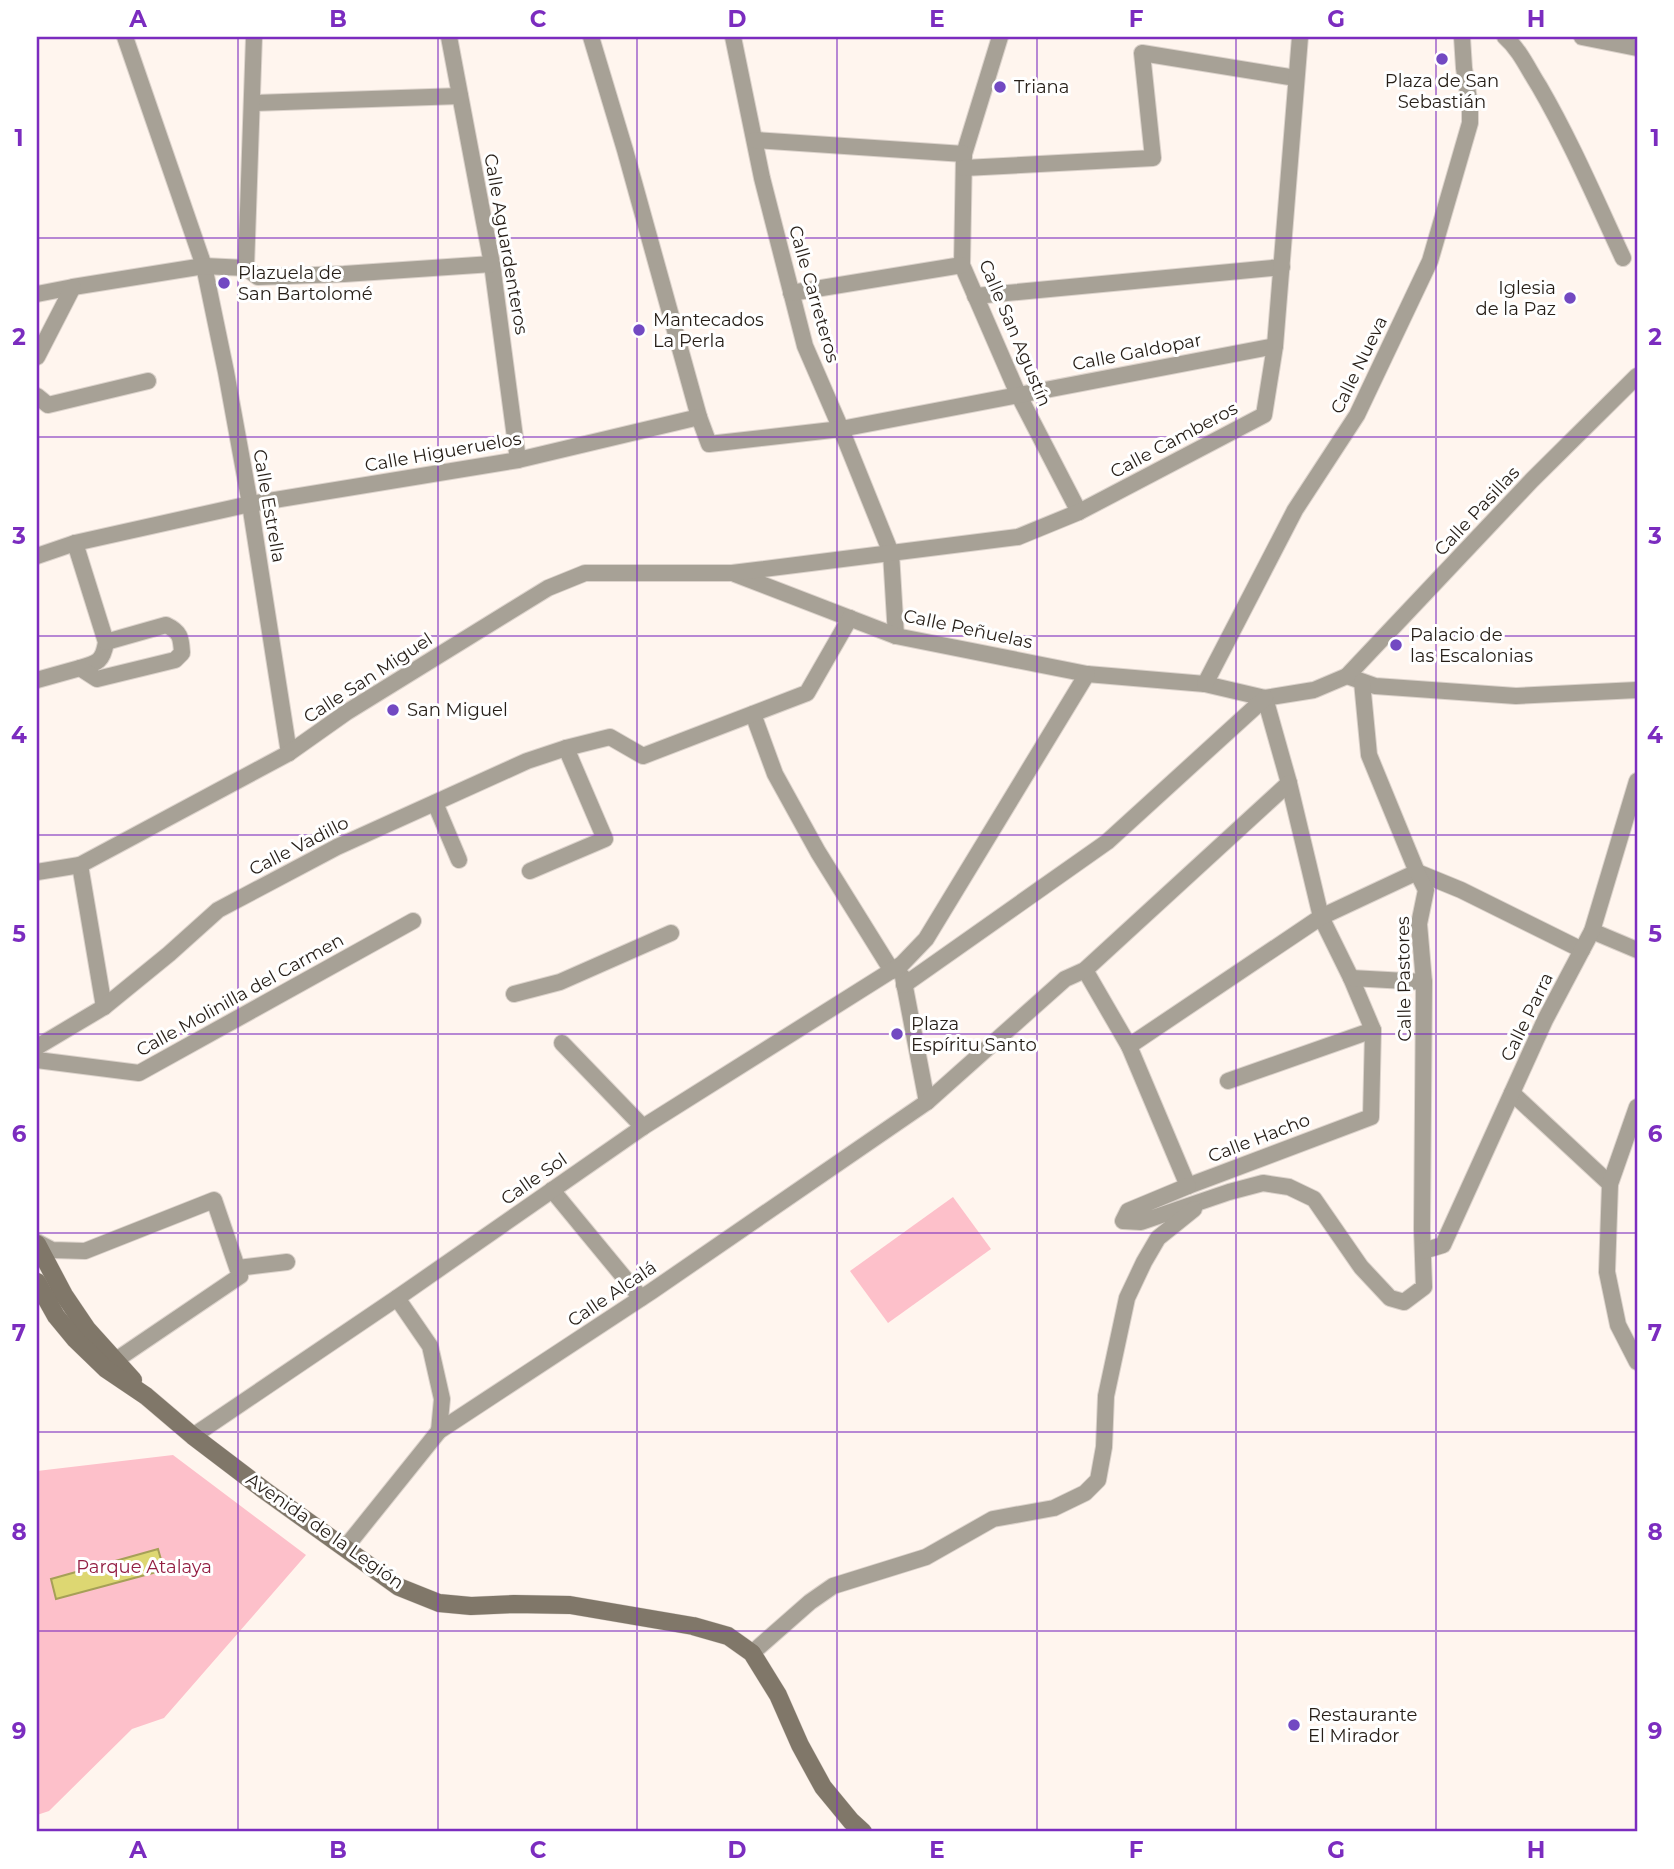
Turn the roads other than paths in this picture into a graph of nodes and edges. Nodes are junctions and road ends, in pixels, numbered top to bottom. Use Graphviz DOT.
graph roads {
  1 [pos="125,37"];
  2 [pos="254,37"];
  3 [pos="449,37"];
  4 [pos="591,37"];
  5 [pos="733,37"];
  6 [pos="1000,37"];
  7 [pos="1300,37"];
  8 [pos="1462,37"];
  9 [pos="1505,37"];
  10 [pos="1582,37"];
  11 [pos="1637,48"];
  12 [pos="1296,79"];
  13 [pos="460,96"];
  14 [pos="252,103"];
  15 [pos="755,140"];
  16 [pos="964,161"];
  17 [pos="1623,258"];
  18 [pos="492,264"];
  19 [pos="962,265"];
  20 [pos="204,266"];
  21 [pos="1282,267"];
  22 [pos="246,268"];
  23 [pos="73,287"];
  24 [pos="791,293"];
  25 [pos="37,294"];
  26 [pos="975,296"];
  27 [pos="1275,346"];
  28 [pos="37,357"];
  29 [pos="1637,376"];
  30 [pos="148,382"];
  31 [pos="1018,394"];
  32 [pos="37,396"];
  33 [pos="699,417"];
  34 [pos="841,429"];
  35 [pos="518,460"];
  36 [pos="250,504"];
  37 [pos="1079,512"];
  38 [pos="75,543"];
  39 [pos="891,554"];
  40 [pos="37,556"];
  41 [pos="732,573"];
  42 [pos="850,618"];
  43 [pos="896,636"];
  44 [pos="106,642"];
  45 [pos="80,668"];
  46 [pos="1087,674"];
  47 [pos="1355,679"];
  48 [pos="37,680"];
  49 [pos="1205,684"];
  50 [pos="1637,690"];
  51 [pos="1265,698"];
  52 [pos="753,714"];
  53 [pos="566,748"];
  54 [pos="289,753"];
  55 [pos="1637,781"];
  56 [pos="1289,783"];
  57 [pos="435,803"];
  58 [pos="459,860"];
  59 [pos="80,865"];
  60 [pos="530,871"];
  61 [pos="37,872"];
  62 [pos="1417,873"];
  63 [pos="1321,917"];
  64 [pos="413,921"];
  65 [pos="1592,931"];
  66 [pos="671,933"];
  67 [pos="1582,950"];
  68 [pos="1637,950"];
  69 [pos="897,968"];
  70 [pos="1085,970"];
  71 [pos="1351,978"];
  72 [pos="1424,982"];
  73 [pos="904,985"];
  74 [pos="514,994"];
  75 [pos="104,1007"];
  76 [pos="1373,1030"];
  77 [pos="562,1043"];
  78 [pos="1129,1046"];
  79 [pos="37,1047"];
  80 [pos="37,1060"];
  81 [pos="1228,1081"];
  82 [pos="1512,1093"];
  83 [pos="928,1101"];
  84 [pos="1637,1107"];
  85 [pos="643,1127"];
  86 [pos="1610,1184"];
  87 [pos="1188,1186"];
  88 [pos="552,1190"];
  89 [pos="1201,1203"];
  90 [pos="37,1243"];
  91 [pos="1423,1251"];
  92 [pos="287,1262"];
  93 [pos="238,1268"];
  94 [pos="38,1286"];
  95 [pos="397,1298"];
  96 [pos="641,1298"];
  97 [pos="116,1360"];
  98 [pos="1637,1362"];
  99 [pos="146,1396"];
  100 [pos="439,1432"];
  101 [pos="193,1436"];
  102 [pos="345,1548"];
  103 [pos="752,1653"];
  104 [pos="863,1832"];
  1 -- 20 [label="street, Calle Estrella"];
  2 -- 14 [label="street"];
  3 -- 13 [label="street, Calle Aguardenteros"];
  4 -- 33 [label="street"];
  5 -- 15 [label="street, Calle Carreteros"];
  6 -- 16 [label="street, Calle San Agustín"];
  7 -- 12 [label="street, Calle Camberos"];
  8 -- 49 [label="street, Calle Nueva"];
  9 -- 17 [label="street"];
  10 -- 11 [label="street"];
  12 -- 16 [label="street"];
  12 -- 21 [label="street, Calle Camberos"];
  13 -- 14 [label="street"];
  13 -- 18 [label="street, Calle Aguardenteros"];
  14 -- 22 [label="street"];
  15 -- 16 [label="street"];
  15 -- 24 [label="street, Calle Carreteros"];
  16 -- 19 [label="street, Calle San Agustín"];
  18 -- 22 [label="street"];
  18 -- 35 [label="street, Calle Aguardenteros"];
  19 -- 24 [label="street"];
  19 -- 26 [label="street, Calle San Agustín"];
  20 -- 22 [label="street"];
  20 -- 23 [label="street"];
  20 -- 36 [label="street, Calle Estrella"];
  21 -- 26 [label="street"];
  21 -- 27 [label="street, Calle Camberos"];
  23 -- 25 [label="street"];
  23 -- 28 [label="street"];
  24 -- 34 [label="street, Calle Carreteros"];
  26 -- 31 [label="street, Calle San Agustín"];
  27 -- 31 [label="street, Calle Galdopar"];
  27 -- 37 [label="street, Calle Camberos"];
  29 -- 47 [label="street, Calle Pasillas"];
  30 -- 32 [label="street"];
  31 -- 34 [label="street, Calle Galdopar"];
  31 -- 37 [label="street, Calle San Agustín"];
  33 -- 34 [label="street"];
  33 -- 35 [label="street, Calle Higueruelos"];
  34 -- 39 [label="street, Calle Carreteros"];
  35 -- 36 [label="street, Calle Higueruelos"];
  36 -- 38 [label="street, Calle Higueruelos"];
  36 -- 54 [label="street, Calle Estrella"];
  37 -- 39 [label="street, Calle Camberos"];
  38 -- 40 [label="street, Calle Higueruelos"];
  38 -- 44 [label="street"];
  39 -- 41 [label="street, Calle Camberos"];
  39 -- 43 [label="street, Calle Carreteros"];
  41 -- 42 [label="street, Calle Peñuelas"];
  41 -- 54 [label="street, Calle San Miguel"];
  42 -- 43 [label="street, Calle Peñuelas"];
  42 -- 52 [label="street"];
  43 -- 46 [label="street, Calle Peñuelas"];
  44 -- 45 [label="street"];
  44 -- 45 [label="street"];
  45 -- 48 [label="street"];
  46 -- 49 [label="street, Calle Peñuelas"];
  46 -- 69 [label="street, Calle Sol"];
  47 -- 50 [label="street"];
  47 -- 51 [label="street"];
  47 -- 62 [label="street, Calle Pastores"];
  49 -- 51 [label="street, Calle Peñuelas"];
  51 -- 56 [label="street, Calle Hacho"];
  51 -- 73 [label="street"];
  52 -- 53 [label="street, Calle Vadillo"];
  52 -- 69 [label="street"];
  53 -- 57 [label="street, Calle Vadillo"];
  53 -- 60 [label="street"];
  54 -- 59 [label="street, Calle San Miguel"];
  55 -- 65 [label="street, Calle Parra"];
  56 -- 63 [label="street, Calle Hacho"];
  56 -- 70 [label="street, Calle Alcalá"];
  57 -- 58 [label="street"];
  57 -- 75 [label="street, Calle Vadillo"];
  59 -- 61 [label="street, Calle San Miguel"];
  59 -- 75 [label="street"];
  62 -- 63 [label="street"];
  62 -- 67 [label="street"];
  62 -- 72 [label="street, Calle Pastores"];
  63 -- 71 [label="street, Calle Hacho"];
  63 -- 78 [label="street"];
  64 -- 80 [label="street, Calle Molinilla del Carmen"];
  65 -- 67 [label="street, Calle Parra"];
  65 -- 68 [label="street"];
  66 -- 74 [label="street"];
  67 -- 82 [label="street, Calle Parra"];
  69 -- 73 [label="street"];
  69 -- 85 [label="street, Calle Sol"];
  70 -- 78 [label="street"];
  70 -- 83 [label="street, Calle Alcalá"];
  71 -- 72 [label="street"];
  71 -- 76 [label="street, Calle Hacho"];
  72 -- 91 [label="street, Calle Pastores"];
  73 -- 83 [label="street"];
  75 -- 79 [label="street, Calle Vadillo"];
  76 -- 81 [label="street"];
  76 -- 87 [label="street, Calle Hacho"];
  77 -- 85 [label="street"];
  78 -- 87 [label="street"];
  82 -- 86 [label="street"];
  82 -- 91 [label="street, Calle Parra"];
  83 -- 96 [label="street, Calle Alcalá"];
  84 -- 86 [label="street"];
  85 -- 88 [label="street, Calle Sol"];
  86 -- 98 [label="street"];
  87 -- 89 [label="street"];
  88 -- 95 [label="street, Calle Sol"];
  88 -- 96 [label="street"];
  89 -- 91 [label="street, Calle Pastores"];
  89 -- 103 [label="street"];
  90 -- 93 [label="street"];
  90 -- 97 [label="main road, Avenida de la Legión"];
  92 -- 93 [label="street"];
  93 -- 97 [label="street"];
  94 -- 99 [label="main road, Avenida de la Legión"];
  95 -- 100 [label="street"];
  95 -- 101 [label="street, Calle Sol"];
  96 -- 100 [label="street, Calle Alcalá"];
  97 -- 99 [label="main road, Avenida de la Legión"];
  99 -- 101 [label="main road, Avenida de la Legión"];
  100 -- 102 [label="street, Calle Alcalá"];
  101 -- 102 [label="main road, Avenida de la Legión"];
  102 -- 103 [label="main road, Avenida de la Legión"];
  103 -- 104 [label="main road"];
}
